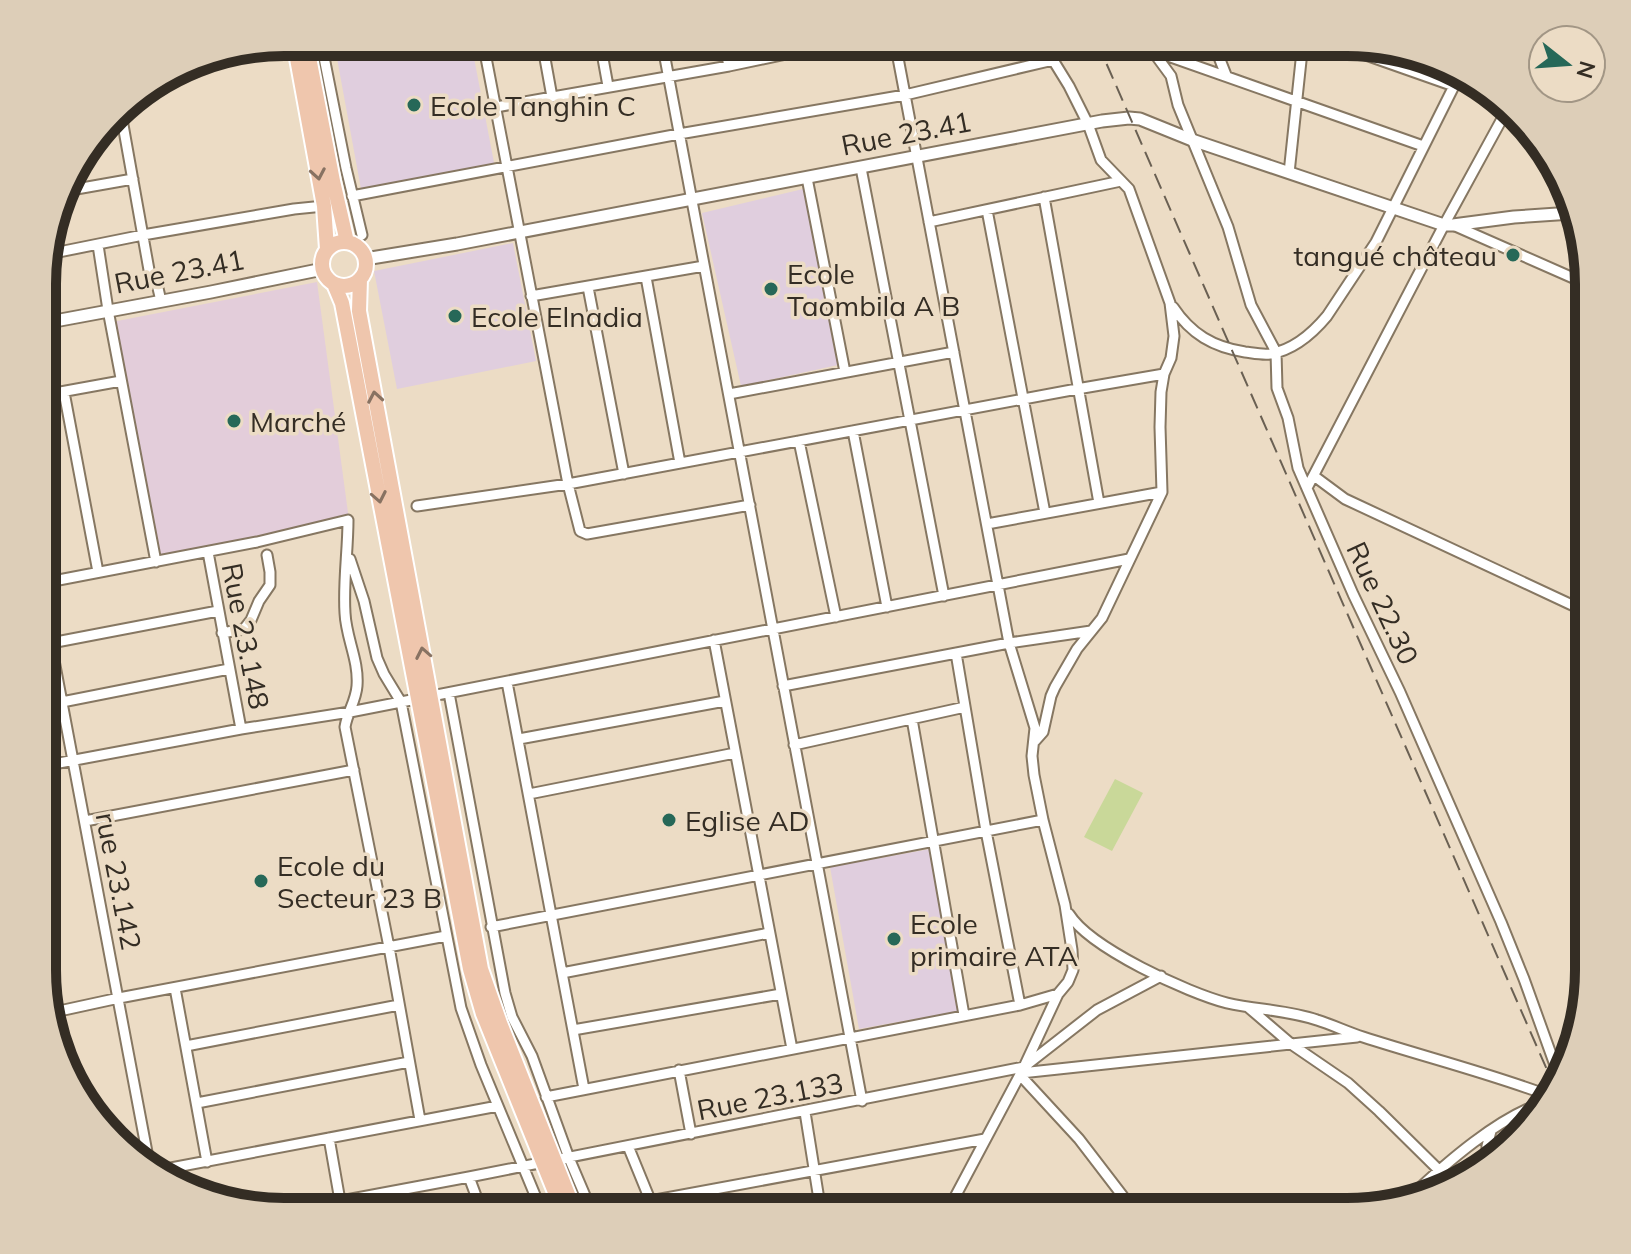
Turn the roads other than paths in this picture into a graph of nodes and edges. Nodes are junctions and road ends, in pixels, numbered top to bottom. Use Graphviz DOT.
graph roads {
  1 [pos="297,56"];
  2 [pos="309,56"];
  3 [pos="324,56"];
  4 [pos="486,56"];
  5 [pos="545,56"];
  6 [pos="603,56"];
  7 [pos="665,56"];
  8 [pos="727,56"];
  9 [pos="776,56"];
  10 [pos="898,56"];
  11 [pos="1051,56"];
  12 [pos="1156,56"];
  13 [pos="1176,56"];
  14 [pos="1219,56"];
  15 [pos="1301,56"];
  16 [pos="1373,58"];
  17 [pos="1053,60"];
  18 [pos="729,66"];
  19 [pos="668,75"];
  20 [pos="1226,75"];
  21 [pos="608,86"];
  22 [pos="1454,86"];
  23 [pos="905,95"];
  24 [pos="552,97"];
  25 [pos="1296,101"];
  26 [pos="496,107"];
  27 [pos="1503,119"];
  28 [pos="123,124"];
  29 [pos="1088,124"];
  30 [pos="679,134"];
  31 [pos="1192,140"];
  32 [pos="1423,146"];
  33 [pos="917,157"];
  34 [pos="507,168"];
  35 [pos="861,168"];
  36 [pos="1289,173"];
  37 [pos="807,178"];
  38 [pos="133,179"];
  39 [pos="1121,181"];
  40 [pos="79,185"];
  41 [pos="80,188"];
  42 [pos="352,196"];
  43 [pos="1044,197"];
  44 [pos="690,199"];
  45 [pos="324,206"];
  46 [pos="1392,208"];
  47 [pos="987,210"];
  48 [pos="1564,214"];
  49 [pos="929,222"];
  50 [pos="1449,225"];
  51 [pos="520,232"];
  52 [pos="143,235"];
  53 [pos="362,235"];
  54 [pos="347,242"];
  55 [pos="98,245"];
  56 [pos="327,249"];
  57 [pos="59,252"];
  58 [pos="365,259"];
  59 [pos="704,266"];
  60 [pos="323,269"];
  61 [pos="646,277"];
  62 [pos="360,279"];
  63 [pos="1575,279"];
  64 [pos="334,284"];
  65 [pos="588,287"];
  66 [pos="531,296"];
  67 [pos="161,301"];
  68 [pos="1170,303"];
  69 [pos="108,310"];
  70 [pos="56,321"];
  71 [pos="954,352"];
  72 [pos="1276,352"];
  73 [pos="898,363"];
  74 [pos="845,372"];
  75 [pos="1164,374"];
  76 [pos="121,381"];
  77 [pos="1077,389"];
  78 [pos="64,392"];
  79 [pos="56,393"];
  80 [pos="729,394"];
  81 [pos="1023,399"];
  82 [pos="965,410"];
  83 [pos="909,420"];
  84 [pos="853,431"];
  85 [pos="799,441"];
  86 [pos="739,452"];
  87 [pos="680,463"];
  88 [pos="624,474"];
  89 [pos="1314,476"];
  90 [pos="568,484"];
  91 [pos="1307,488"];
  92 [pos="1162,492"];
  93 [pos="1099,503"];
  94 [pos="750,505"];
  95 [pos="417,506"];
  96 [pos="1045,513"];
  97 [pos="987,524"];
  98 [pos="208,552"];
  99 [pos="348,554"];
  100 [pos="267,555"];
  101 [pos="1129,559"];
  102 [pos="156,562"];
  103 [pos="98,572"];
  104 [pos="56,580"];
  105 [pos="998,585"];
  106 [pos="944,596"];
  107 [pos="1575,606"];
  108 [pos="887,607"];
  109 [pos="218,611"];
  110 [pos="836,617"];
  111 [pos="772,629"];
  112 [pos="1092,630"];
  113 [pos="222,633"];
  114 [pos="714,640"];
  115 [pos="56,642"];
  116 [pos="1009,643"];
  117 [pos="956,653"];
  118 [pos="229,669"];
  119 [pos="56,670"];
  120 [pos="507,682"];
  121 [pos="783,686"];
  122 [pos="449,693"];
  123 [pos="424,698"];
  124 [pos="725,701"];
  125 [pos="62,702"];
  126 [pos="401,702"];
  127 [pos="965,707"];
  128 [pos="350,712"];
  129 [pos="912,719"];
  130 [pos="241,729"];
  131 [pos="519,739"];
  132 [pos="1035,741"];
  133 [pos="794,745"];
  134 [pos="735,753"];
  135 [pos="74,760"];
  136 [pos="56,763"];
  137 [pos="354,770"];
  138 [pos="529,794"];
  139 [pos="1043,820"];
  140 [pos="85,821"];
  141 [pos="986,831"];
  142 [pos="933,841"];
  143 [pos="817,864"];
  144 [pos="758,875"];
  145 [pos="1065,905"];
  146 [pos="552,916"];
  147 [pos="491,927"];
  148 [pos="769,933"];
  149 [pos="446,936"];
  150 [pos="389,947"];
  151 [pos="562,973"];
  152 [pos="1161,976"];
  153 [pos="175,988"];
  154 [pos="781,994"];
  155 [pos="1058,994"];
  156 [pos="119,998"];
  157 [pos="399,1005"];
  158 [pos="1020,1005"];
  159 [pos="1248,1007"];
  160 [pos="60,1011"];
  161 [pos="964,1015"];
  162 [pos="573,1030"];
  163 [pos="1360,1036"];
  164 [pos="850,1037"];
  165 [pos="1291,1044"];
  166 [pos="186,1046"];
  167 [pos="792,1049"];
  168 [pos="409,1062"];
  169 [pos="1555,1063"];
  170 [pos="679,1070"];
  171 [pos="1022,1072"];
  172 [pos="584,1089"];
  173 [pos="1539,1092"];
  174 [pos="546,1097"];
  175 [pos="862,1101"];
  176 [pos="197,1103"];
  177 [pos="498,1106"];
  178 [pos="1526,1110"];
  179 [pos="805,1112"];
  180 [pos="420,1120"];
  181 [pos="1491,1131"];
  182 [pos="691,1134"];
  183 [pos="329,1138"];
  184 [pos="985,1139"];
  185 [pos="628,1146"];
  186 [pos="1487,1149"];
  187 [pos="149,1153"];
  188 [pos="556,1160"];
  189 [pos="207,1162"];
  190 [pos="524,1166"];
  191 [pos="170,1167"];
  192 [pos="1439,1170"];
  193 [pos="814,1171"];
  194 [pos="1445,1176"];
  195 [pos="469,1177"];
  196 [pos="1424,1184"];
  197 [pos="340,1198"];
  198 [pos="376,1198"];
  199 [pos="477,1198"];
  200 [pos="537,1198"];
  201 [pos="561,1198"];
  202 [pos="570,1198"];
  203 [pos="582,1198"];
  204 [pos="649,1198"];
  205 [pos="666,1198"];
  206 [pos="819,1198"];
  207 [pos="954,1198"];
  208 [pos="1124,1198"];
  1 -- 45 [label="main road, one-way"];
  2 -- 54 [label="main road"];
  3 -- 42 [label="street"];
  4 -- 26 [label="street"];
  5 -- 24 [label="street"];
  6 -- 21 [label="street"];
  7 -- 19 [label="street"];
  8 -- 18 [label="street"];
  9 -- 18 [label="street"];
  10 -- 23 [label="street"];
  11 -- 17 [label="street"];
  12 -- 31 [label="street, Rue 22.30"];
  13 -- 20 [label="street"];
  14 -- 20 [label="street"];
  15 -- 25 [label="street"];
  16 -- 22 [label="street"];
  17 -- 23 [label="street"];
  17 -- 29 [label="street"];
  18 -- 19 [label="street"];
  19 -- 21 [label="street"];
  19 -- 30 [label="street"];
  20 -- 25 [label="street"];
  21 -- 24 [label="street"];
  22 -- 32 [label="street"];
  23 -- 30 [label="street"];
  23 -- 33 [label="street"];
  24 -- 26 [label="street"];
  25 -- 32 [label="street"];
  25 -- 36 [label="street"];
  26 -- 34 [label="street"];
  27 -- 50 [label="street"];
  28 -- 38 [label="street"];
  29 -- 31 [label="street, Rue 23.41"];
  29 -- 33 [label="street, Rue 23.41"];
  29 -- 39 [label="street"];
  30 -- 34 [label="street"];
  30 -- 44 [label="street"];
  31 -- 36 [label="street, Rue 23.41"];
  31 -- 72 [label="street, Rue 22.30"];
  32 -- 46 [label="street"];
  33 -- 35 [label="street, Rue 23.41"];
  33 -- 49 [label="street"];
  34 -- 42 [label="street"];
  34 -- 51 [label="street"];
  35 -- 37 [label="street, Rue 23.41"];
  35 -- 73 [label="street"];
  36 -- 46 [label="street, Rue 23.41"];
  37 -- 44 [label="street, Rue 23.41"];
  37 -- 74 [label="street"];
  38 -- 41 [label="street"];
  38 -- 52 [label="street"];
  39 -- 43 [label="street"];
  39 -- 68 [label="street"];
  40 -- 41 [label="street"];
  42 -- 53 [label="street"];
  43 -- 47 [label="street"];
  43 -- 77 [label="street"];
  44 -- 51 [label="street, Rue 23.41"];
  44 -- 59 [label="street"];
  45 -- 52 [label="street"];
  45 -- 56 [label="main road"];
  46 -- 50 [label="street, Rue 23.41"];
  46 -- 72 [label="street"];
  47 -- 49 [label="street"];
  47 -- 81 [label="street"];
  48 -- 50 [label="street"];
  49 -- 71 [label="street"];
  50 -- 63 [label="street"];
  50 -- 89 [label="street"];
  51 -- 58 [label="street, Rue 23.41"];
  51 -- 66 [label="street"];
  52 -- 55 [label="street"];
  52 -- 67 [label="street"];
  54 -- 56 [label="main road"];
  54 -- 58 [label="main road"];
  55 -- 57 [label="street"];
  55 -- 69 [label="street"];
  56 -- 60 [label="main road"];
  58 -- 62 [label="main road"];
  59 -- 61 [label="street"];
  59 -- 80 [label="street"];
  60 -- 64 [label="main road"];
  60 -- 67 [label="street, Rue 23.41"];
  61 -- 65 [label="street"];
  61 -- 87 [label="street"];
  62 -- 64 [label="main road"];
  123 -- 62 [label="main road, one-way"];
  64 -- 123 [label="main road, one-way"];
  65 -- 66 [label="street"];
  65 -- 88 [label="street"];
  66 -- 90 [label="street"];
  67 -- 69 [label="street, Rue 23.41"];
  68 -- 72 [label="street"];
  68 -- 75 [label="street"];
  69 -- 70 [label="street, Rue 23.41"];
  69 -- 76 [label="street"];
  71 -- 73 [label="street"];
  71 -- 82 [label="street"];
  72 -- 91 [label="street, Rue 22.30"];
  73 -- 74 [label="street"];
  73 -- 83 [label="street"];
  74 -- 80 [label="street"];
  75 -- 77 [label="street"];
  75 -- 92 [label="street"];
  76 -- 78 [label="street"];
  76 -- 102 [label="street"];
  77 -- 81 [label="street"];
  77 -- 93 [label="street"];
  78 -- 79 [label="street"];
  78 -- 103 [label="street"];
  80 -- 86 [label="street"];
  81 -- 82 [label="street"];
  81 -- 96 [label="street"];
  82 -- 83 [label="street"];
  82 -- 97 [label="street"];
  83 -- 84 [label="street"];
  83 -- 106 [label="street"];
  84 -- 85 [label="street"];
  84 -- 108 [label="street"];
  85 -- 86 [label="street"];
  85 -- 110 [label="street"];
  86 -- 87 [label="street"];
  86 -- 94 [label="street"];
  87 -- 88 [label="street"];
  88 -- 90 [label="street"];
  89 -- 91 [label="street"];
  89 -- 107 [label="street"];
  90 -- 94 [label="street"];
  90 -- 95 [label="street"];
  91 -- 169 [label="street, Rue 22.30"];
  92 -- 93 [label="street"];
  92 -- 101 [label="street"];
  93 -- 96 [label="street"];
  94 -- 111 [label="street"];
  96 -- 97 [label="street"];
  97 -- 105 [label="street"];
  98 -- 99 [label="street"];
  98 -- 102 [label="street"];
  98 -- 109 [label="street, Rue 23.148"];
  99 -- 126 [label="street"];
  99 -- 128 [label="street"];
  100 -- 113 [label="street"];
  101 -- 105 [label="street"];
  101 -- 112 [label="street"];
  102 -- 103 [label="street"];
  103 -- 104 [label="street"];
  105 -- 106 [label="street"];
  105 -- 116 [label="street"];
  106 -- 108 [label="street"];
  108 -- 110 [label="street"];
  109 -- 113 [label="street, Rue 23.148"];
  109 -- 115 [label="street"];
  110 -- 111 [label="street"];
  111 -- 114 [label="street"];
  111 -- 121 [label="street"];
  112 -- 116 [label="street"];
  112 -- 132 [label="street"];
  113 -- 118 [label="street, Rue 23.148"];
  114 -- 120 [label="street"];
  114 -- 124 [label="street"];
  116 -- 117 [label="street"];
  116 -- 132 [label="street"];
  117 -- 121 [label="street"];
  117 -- 127 [label="street"];
  118 -- 125 [label="street"];
  118 -- 130 [label="street, Rue 23.148"];
  119 -- 125 [label="street, rue 23.142"];
  120 -- 122 [label="street"];
  120 -- 131 [label="street"];
  121 -- 133 [label="street"];
  122 -- 123 [label="street"];
  122 -- 147 [label="street"];
  123 -- 126 [label="street"];
  123 -- 188 [label="main road"];
  124 -- 131 [label="street"];
  124 -- 134 [label="street"];
  125 -- 135 [label="street, rue 23.142"];
  126 -- 128 [label="street"];
  126 -- 149 [label="street"];
  127 -- 129 [label="street"];
  127 -- 141 [label="street"];
  128 -- 130 [label="street"];
  128 -- 137 [label="street"];
  129 -- 133 [label="street"];
  129 -- 142 [label="street"];
  130 -- 135 [label="street"];
  131 -- 138 [label="street"];
  132 -- 139 [label="street"];
  133 -- 143 [label="street"];
  134 -- 138 [label="street"];
  134 -- 144 [label="street"];
  135 -- 136 [label="street"];
  135 -- 140 [label="street, rue 23.142"];
  137 -- 140 [label="street"];
  137 -- 150 [label="street"];
  138 -- 146 [label="street"];
  139 -- 141 [label="street"];
  139 -- 145 [label="street"];
  140 -- 156 [label="street, rue 23.142"];
  141 -- 142 [label="street"];
  141 -- 158 [label="street"];
  142 -- 143 [label="street"];
  142 -- 161 [label="street"];
  143 -- 144 [label="street"];
  143 -- 164 [label="street"];
  144 -- 146 [label="street"];
  144 -- 148 [label="street"];
  145 -- 152 [label="street"];
  145 -- 155 [label="street"];
  146 -- 147 [label="street"];
  146 -- 151 [label="street"];
  147 -- 174 [label="street"];
  148 -- 151 [label="street"];
  148 -- 154 [label="street"];
  149 -- 150 [label="street"];
  149 -- 177 [label="street"];
  150 -- 153 [label="street"];
  150 -- 157 [label="street"];
  151 -- 162 [label="street"];
  152 -- 159 [label="street"];
  152 -- 171 [label="street"];
  153 -- 156 [label="street"];
  153 -- 166 [label="street"];
  154 -- 162 [label="street"];
  154 -- 167 [label="street"];
  155 -- 158 [label="street"];
  155 -- 171 [label="street"];
  156 -- 160 [label="street"];
  156 -- 187 [label="street, rue 23.142"];
  157 -- 166 [label="street"];
  157 -- 168 [label="street"];
  158 -- 161 [label="street"];
  159 -- 163 [label="street"];
  159 -- 165 [label="street"];
  161 -- 164 [label="street"];
  162 -- 172 [label="street"];
  163 -- 165 [label="street, Rue 23.133"];
  163 -- 173 [label="street"];
  164 -- 167 [label="street"];
  164 -- 175 [label="street"];
  165 -- 171 [label="street, Rue 23.133"];
  165 -- 192 [label="street"];
  166 -- 176 [label="street"];
  167 -- 170 [label="street"];
  168 -- 176 [label="street"];
  168 -- 180 [label="street"];
  170 -- 172 [label="street"];
  170 -- 182 [label="street"];
  171 -- 175 [label="street, Rue 23.133"];
  171 -- 184 [label="street"];
  171 -- 208 [label="street"];
  172 -- 174 [label="street"];
  174 -- 188 [label="street"];
  175 -- 179 [label="street, Rue 23.133"];
  176 -- 189 [label="street"];
  177 -- 180 [label="street"];
  177 -- 190 [label="street"];
  178 -- 181 [label="street"];
  179 -- 182 [label="street, Rue 23.133"];
  179 -- 193 [label="street"];
  180 -- 183 [label="street"];
  181 -- 186 [label="street"];
  181 -- 192 [label="street"];
  182 -- 185 [label="street, Rue 23.133"];
  183 -- 189 [label="street"];
  183 -- 197 [label="street"];
  184 -- 193 [label="street"];
  184 -- 207 [label="street"];
  185 -- 188 [label="street, Rue 23.133"];
  185 -- 204 [label="street"];
  188 -- 190 [label="street, Rue 23.133"];
  188 -- 201 [label="main road"];
  188 -- 202 [label="main road"];
  188 -- 203 [label="street"];
  189 -- 191 [label="street"];
  190 -- 195 [label="street, Rue 23.133"];
  190 -- 200 [label="street"];
  192 -- 194 [label="street"];
  192 -- 196 [label="street"];
  193 -- 205 [label="street"];
  193 -- 206 [label="street"];
  195 -- 198 [label="street, Rue 23.133"];
  195 -- 199 [label="street"];
}
